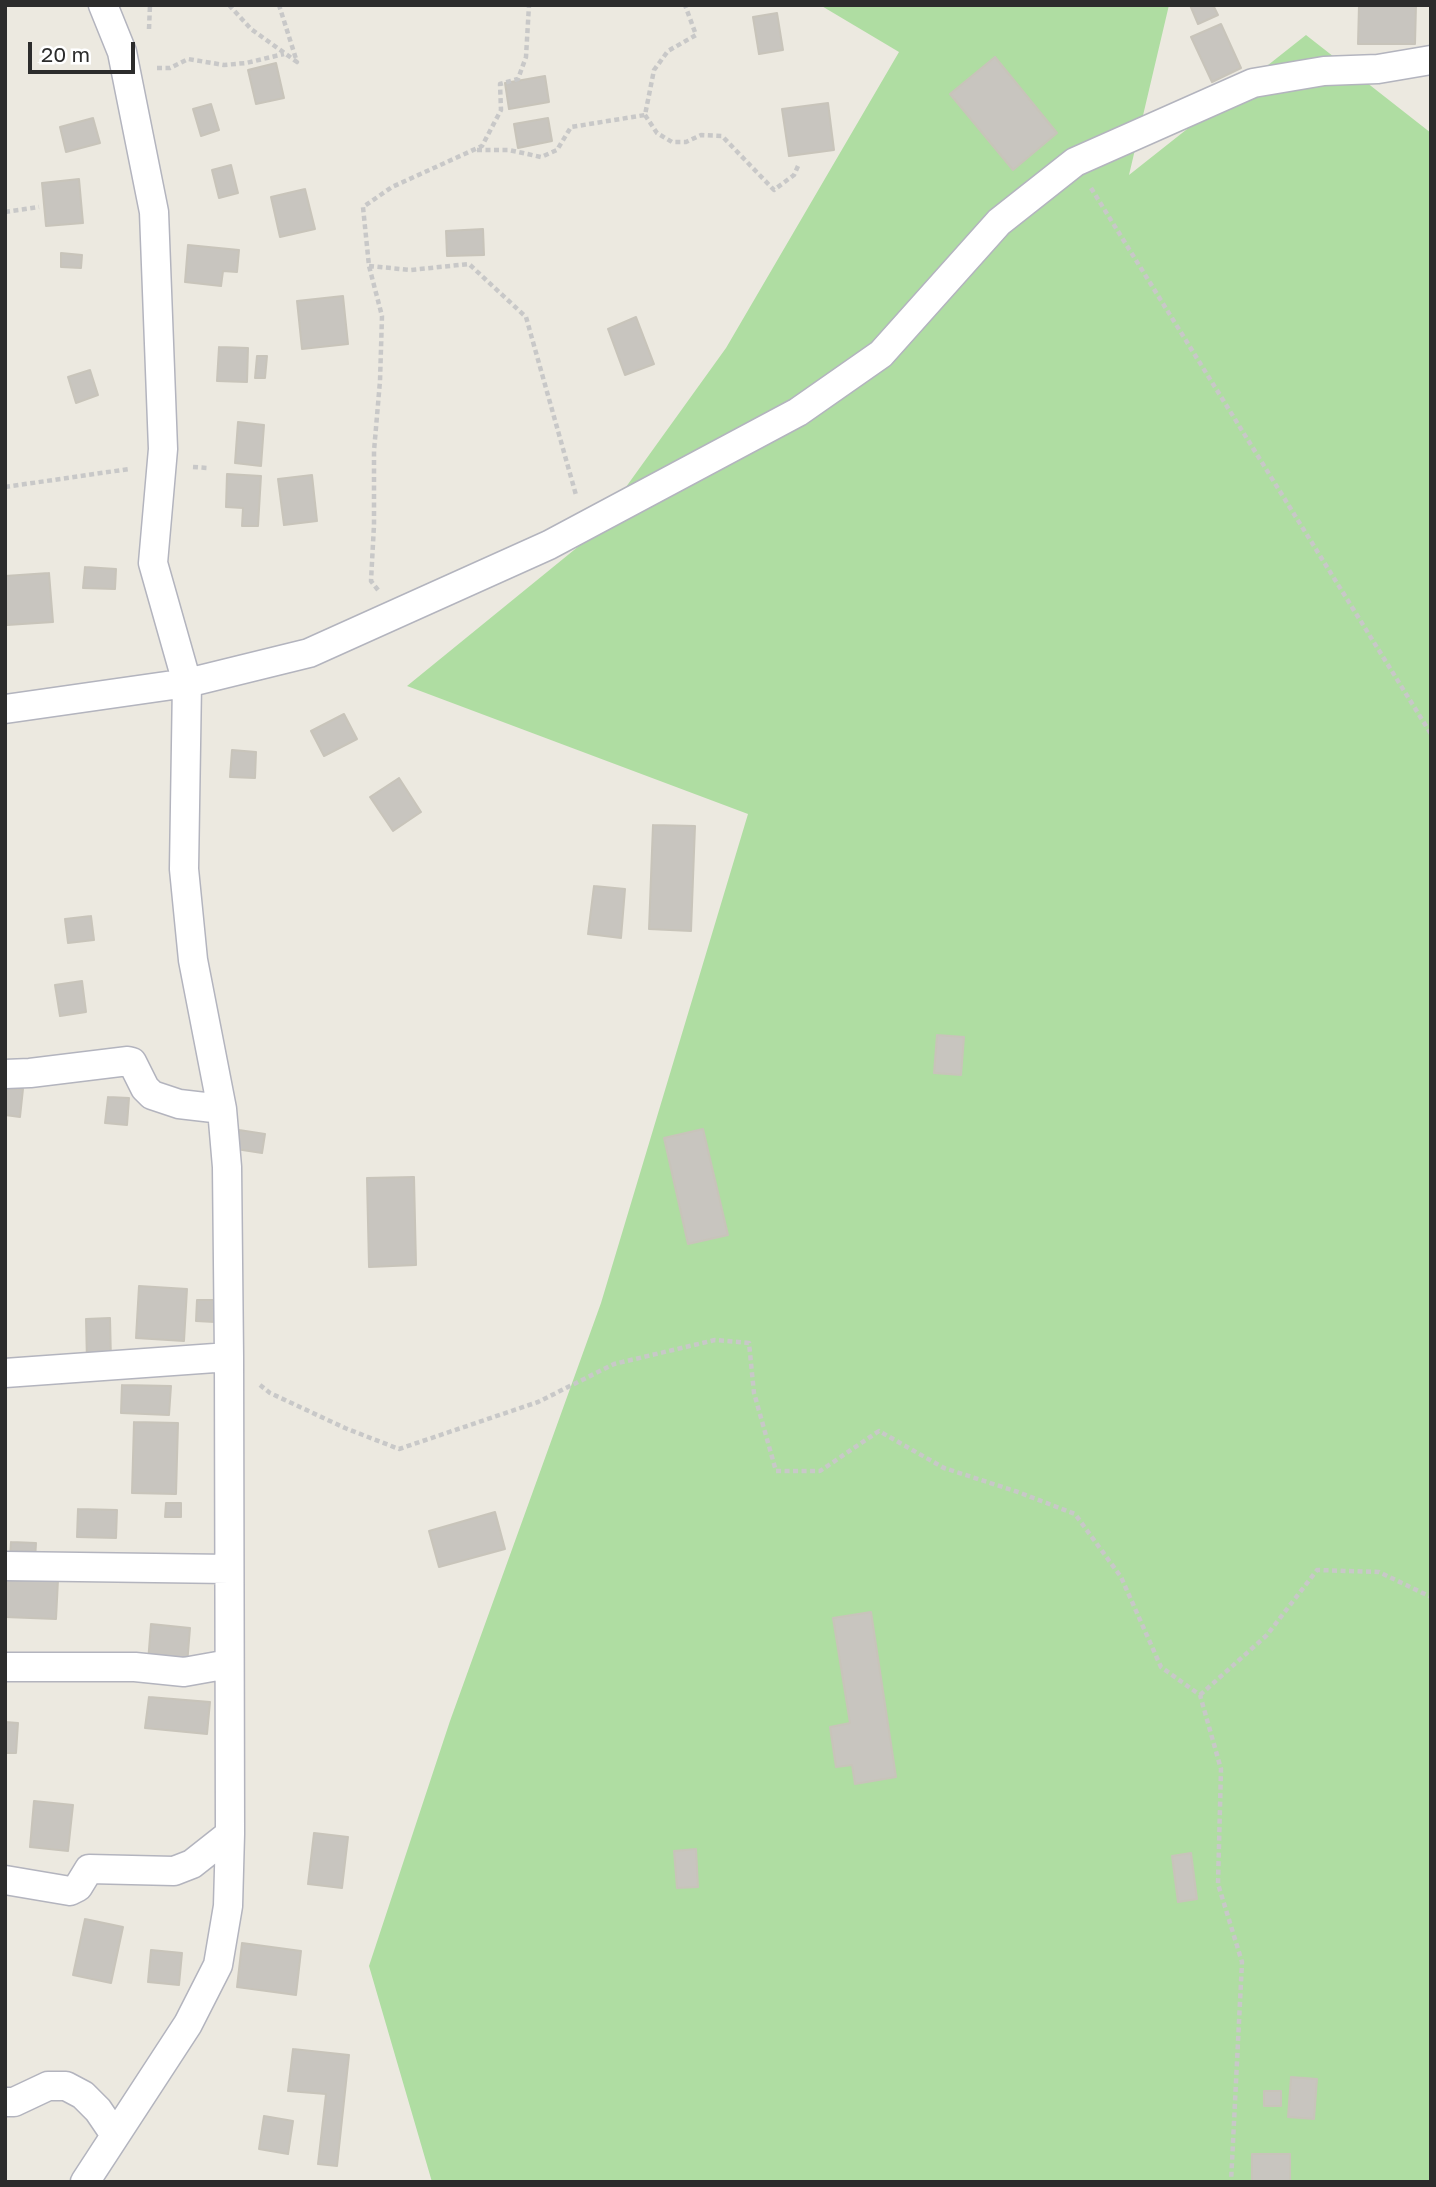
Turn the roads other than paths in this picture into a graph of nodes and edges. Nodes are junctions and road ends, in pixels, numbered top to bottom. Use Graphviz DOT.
graph roads {
  1 [pos="103,5"];
  2 [pos="1431,60"];
  3 [pos="187,683"];
  4 [pos="5,709"];
  5 [pos="5,1074"];
  6 [pos="222,1109"];
  7 [pos="229,1357"];
  8 [pos="5,1373"];
  9 [pos="5,1566"];
  10 [pos="229,1569"];
  11 [pos="229,1664"];
  12 [pos="5,1667"];
  13 [pos="230,1834"];
  14 [pos="5,1880"];
  15 [pos="5,2102"];
  16 [pos="115,2135"];
  17 [pos="85,2182"];
  1 -- 3 [label="street"];
  2 -- 3 [label="street"];
  3 -- 4 [label="street"];
  3 -- 6 [label="street"];
  5 -- 6 [label="street"];
  6 -- 7 [label="street"];
  7 -- 8 [label="street"];
  7 -- 10 [label="street"];
  9 -- 10 [label="street"];
  10 -- 11 [label="street"];
  11 -- 12 [label="street"];
  11 -- 13 [label="street"];
  13 -- 14 [label="street"];
  13 -- 16 [label="street"];
  15 -- 16 [label="street"];
  16 -- 17 [label="street"];
}
